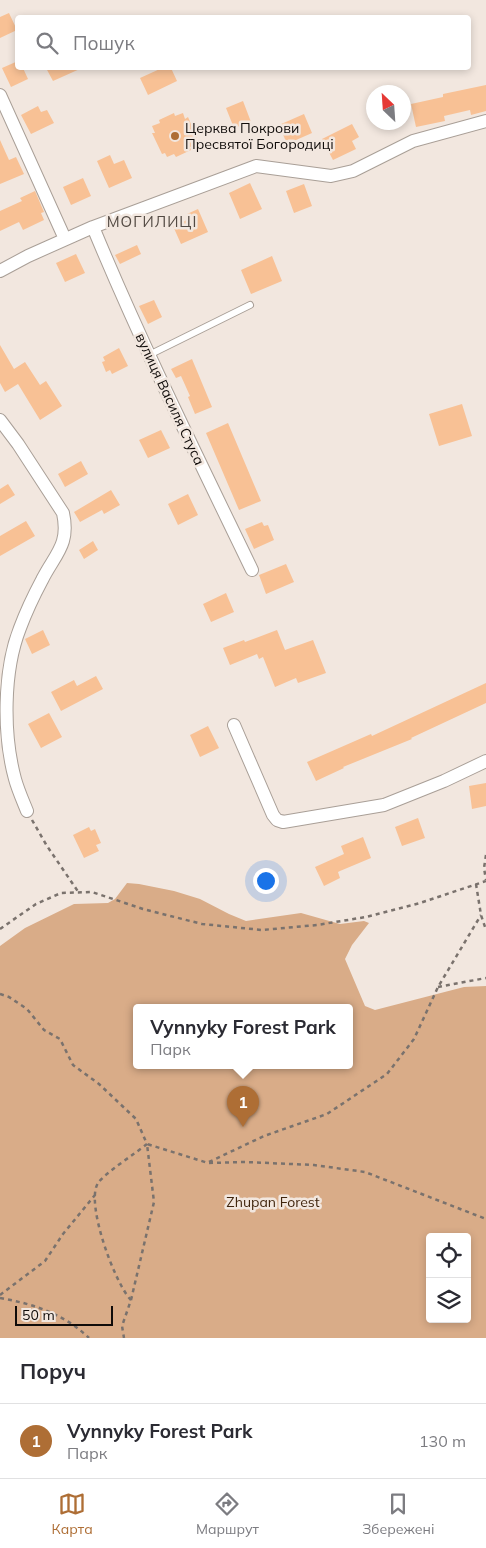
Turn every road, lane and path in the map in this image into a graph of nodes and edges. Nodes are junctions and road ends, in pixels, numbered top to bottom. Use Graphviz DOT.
graph roads {
  1 [pos="0,94"];
  2 [pos="486,121"];
  3 [pos="93,227"];
  4 [pos="65,239"];
  5 [pos="0,271"];
  6 [pos="250,305"];
  7 [pos="149,355"];
  8 [pos="0,420"];
  9 [pos="252,570"];
  10 [pos="234,724"];
  11 [pos="486,761"];
  12 [pos="27,811"];
  13 [pos="486,855"];
  14 [pos="486,880"];
  15 [pos="476,884"];
  16 [pos="79,892"];
  17 [pos="481,915"];
  18 [pos="0,929"];
  19 [pos="486,930"];
  20 [pos="486,978"];
  21 [pos="438,987"];
  22 [pos="0,994"];
  23 [pos="147,1144"];
  24 [pos="208,1163"];
  25 [pos="96,1194"];
  26 [pos="486,1218"];
  27 [pos="0,1296"];
  28 [pos="131,1300"];
  29 [pos="89,1338"];
  30 [pos="124,1338"];
  1 -- 4 [label="street"];
  2 -- 3 [label="street"];
  3 -- 4 [label="street"];
  3 -- 7 [label="street, вулиця Василя Стуса"];
  4 -- 5 [label="street"];
  6 -- 7 [label="lane"];
  7 -- 9 [label="street, вулиця Василя Стуса"];
  8 -- 12 [label="street"];
  10 -- 11 [label="street"];
  12 -- 16 [label="path"];
  13 -- 14 [label="path"];
  14 -- 15 [label="path"];
  15 -- 16 [label="path"];
  15 -- 17 [label="path"];
  16 -- 18 [label="path"];
  17 -- 19 [label="path"];
  17 -- 21 [label="path"];
  20 -- 21 [label="path"];
  21 -- 24 [label="path"];
  22 -- 23 [label="path"];
  23 -- 24 [label="path"];
  23 -- 25 [label="path"];
  23 -- 28 [label="path"];
  24 -- 26 [label="path"];
  25 -- 27 [label="path"];
  25 -- 28 [label="path"];
  27 -- 29 [label="path"];
  28 -- 30 [label="path"];
}
